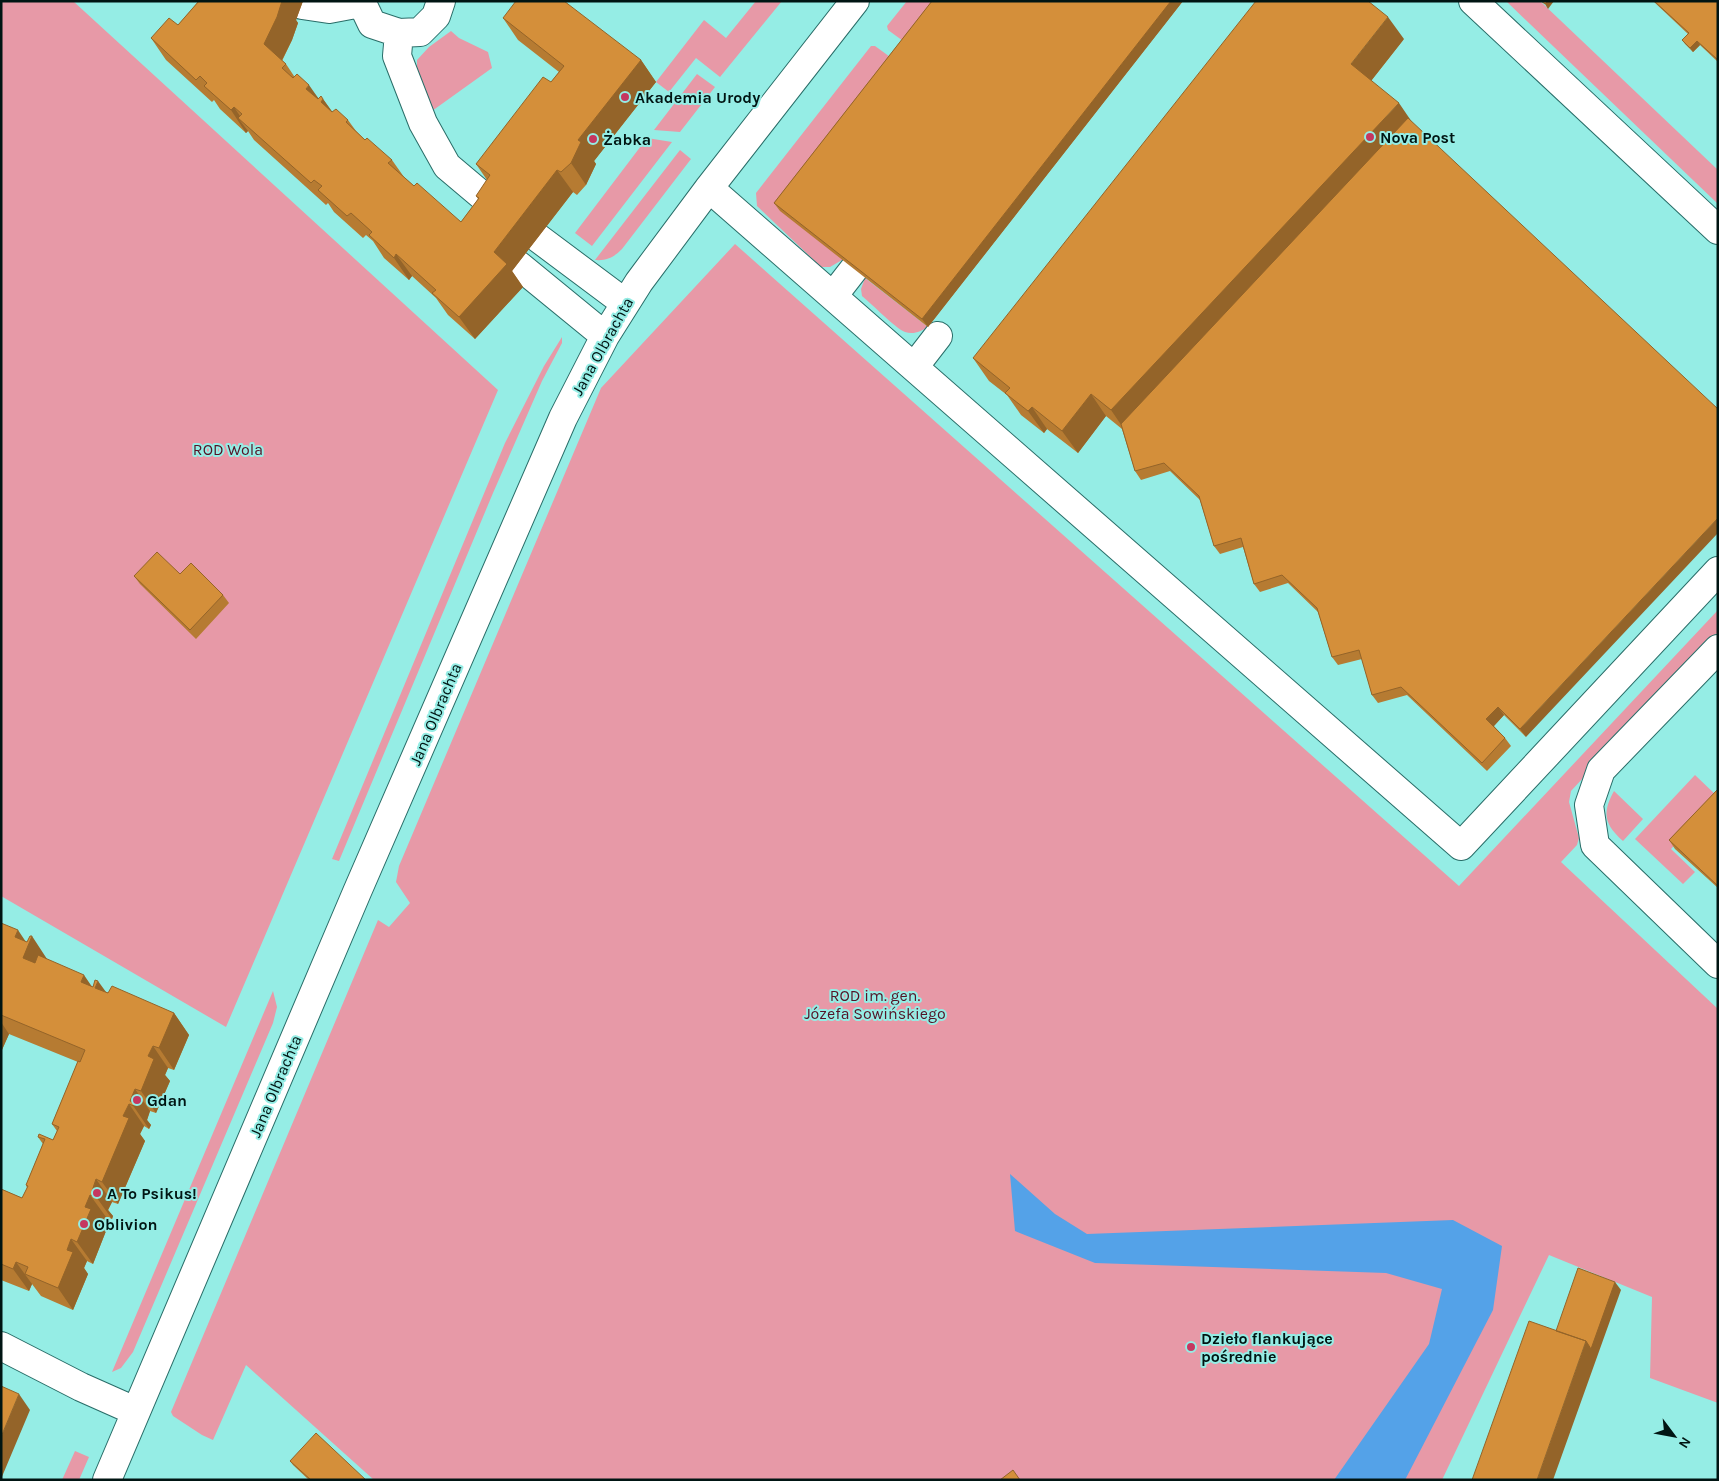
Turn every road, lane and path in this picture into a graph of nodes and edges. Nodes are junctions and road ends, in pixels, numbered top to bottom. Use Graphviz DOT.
graph roads {
  1 [pos="441,1"];
  2 [pos="855,1"];
  3 [pos="1473,1"];
  4 [pos="361,2"];
  5 [pos="302,4"];
  6 [pos="398,33"];
  7 [pos="709,188"];
  8 [pos="498,209"];
  9 [pos="1718,230"];
  10 [pos="538,238"];
  11 [pos="517,264"];
  12 [pos="854,269"];
  13 [pos="833,296"];
  14 [pos="625,303"];
  15 [pos="605,336"];
  16 [pos="938,336"];
  17 [pos="914,367"];
  18 [pos="1718,571"];
  19 [pos="1718,649"];
  20 [pos="1718,964"];
  21 [pos="1,1346"];
  22 [pos="135,1411"];
  23 [pos="107,1480"];
  1 -- 6 [label="street"];
  2 -- 7 [label="street, Jana Olbrachta"];
  3 -- 9 [label="street"];
  4 -- 5 [label="street"];
  4 -- 6 [label="street"];
  6 -- 8 [label="street"];
  7 -- 13 [label="street"];
  7 -- 14 [label="street, Jana Olbrachta"];
  10 -- 14 [label="street"];
  11 -- 15 [label="street"];
  12 -- 13 [label="street"];
  13 -- 17 [label="street"];
  14 -- 15 [label="street, Jana Olbrachta"];
  15 -- 22 [label="street, Jana Olbrachta"];
  16 -- 17 [label="street"];
  17 -- 18 [label="street"];
  19 -- 20 [label="street"];
  21 -- 22 [label="street"];
  22 -- 23 [label="street, Jana Olbrachta"];
}
